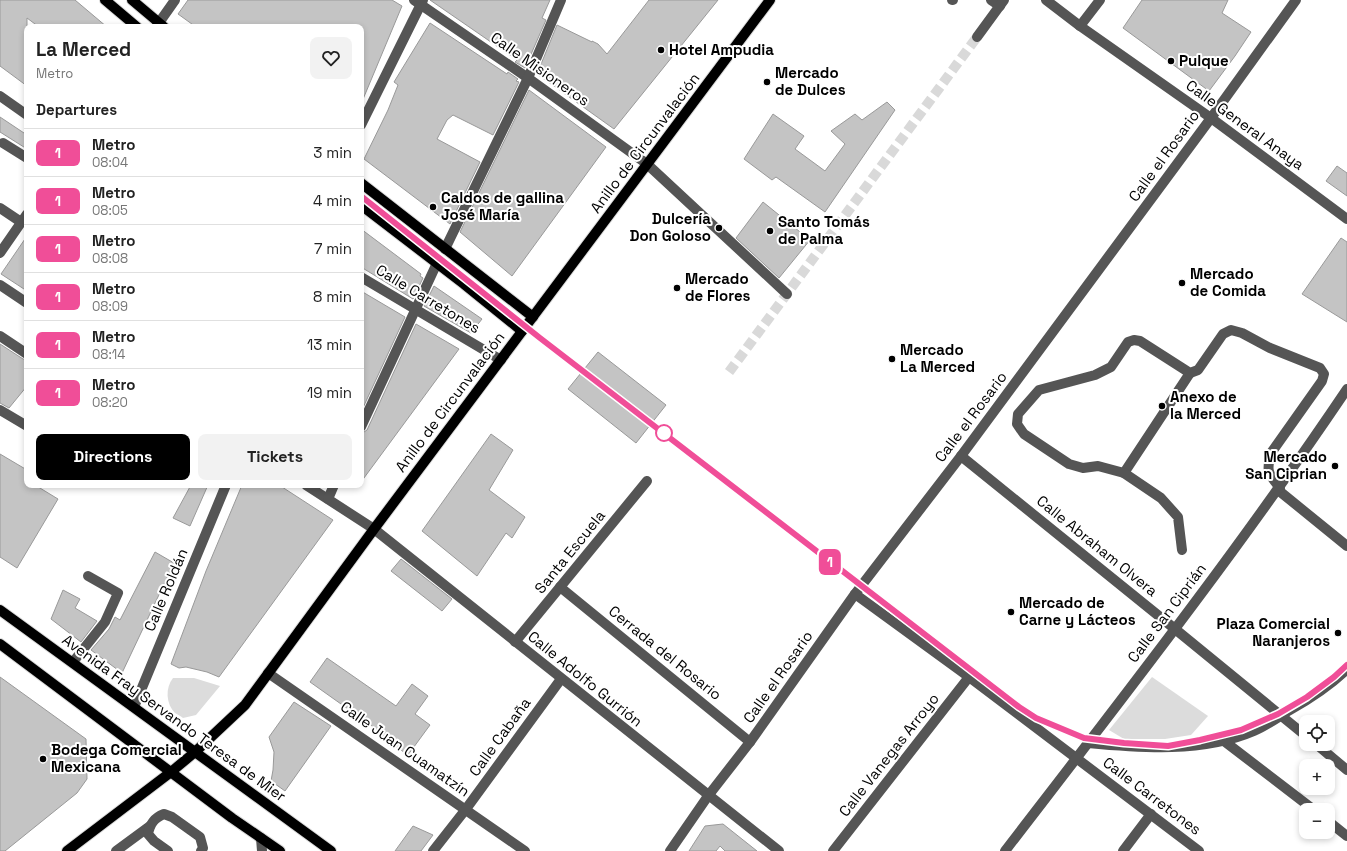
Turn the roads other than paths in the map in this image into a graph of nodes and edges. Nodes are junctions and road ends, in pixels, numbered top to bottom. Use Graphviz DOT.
graph roads {
  1 [pos="105,0"];
  2 [pos="132,0"];
  3 [pos="175,0"];
  4 [pos="561,0"];
  5 [pos="770,0"];
  6 [pos="991,0"];
  7 [pos="1046,0"];
  8 [pos="1100,0"];
  9 [pos="1296,0"];
  10 [pos="419,1"];
  11 [pos="1002,3"];
  12 [pos="133,24"];
  13 [pos="158,24"];
  14 [pos="161,24"];
  15 [pos="1080,26"];
  16 [pos="977,37"];
  17 [pos="528,78"];
  18 [pos="0,96"];
  19 [pos="24,113"];
  20 [pos="1211,118"];
  21 [pos="364,119"];
  22 [pos="3,143"];
  23 [pos="24,156"];
  24 [pos="647,164"];
  25 [pos="364,184"];
  26 [pos="364,207"];
  27 [pos="0,208"];
  28 [pos="24,218"];
  29 [pos="1347,219"];
  30 [pos="445,249"];
  31 [pos="0,253"];
  32 [pos="437,263"];
  33 [pos="364,279"];
  34 [pos="0,285"];
  35 [pos="787,294"];
  36 [pos="24,301"];
  37 [pos="415,309"];
  38 [pos="533,317"];
  39 [pos="522,331"];
  40 [pos="0,336"];
  41 [pos="24,352"];
  42 [pos="501,360"];
  43 [pos="1190,373"];
  44 [pos="1347,389"];
  45 [pos="0,410"];
  46 [pos="364,420"];
  47 [pos="24,424"];
  48 [pos="961,456"];
  49 [pos="1124,474"];
  50 [pos="647,481"];
  51 [pos="225,488"];
  52 [pos="311,488"];
  53 [pos="333,488"];
  54 [pos="1279,489"];
  55 [pos="328,499"];
  56 [pos="374,529"];
  57 [pos="1347,546"];
  58 [pos="1182,550"];
  59 [pos="88,576"];
  60 [pos="560,587"];
  61 [pos="855,594"];
  62 [pos="0,610"];
  63 [pos="1175,629"];
  64 [pos="515,642"];
  65 [pos="0,644"];
  66 [pos="73,662"];
  67 [pos="1347,669"];
  68 [pos="268,673"];
  69 [pos="968,677"];
  70 [pos="561,679"];
  71 [pos="134,707"];
  72 [pos="1281,716"];
  73 [pos="1299,730"];
  74 [pos="1224,741"];
  75 [pos="750,742"];
  76 [pos="1088,742"];
  77 [pos="1324,751"];
  78 [pos="195,752"];
  79 [pos="1076,758"];
  80 [pos="1347,770"];
  81 [pos="171,772"];
  82 [pos="708,796"];
  83 [pos="1305,803"];
  84 [pos="466,809"];
  85 [pos="1151,814"];
  86 [pos="150,826"];
  87 [pos="1335,827"];
  88 [pos="1347,836"];
  89 [pos="261,838"];
  90 [pos="67,851"];
  91 [pos="116,851"];
  92 [pos="168,851"];
  93 [pos="201,851"];
  94 [pos="262,851"];
  95 [pos="280,851"];
  96 [pos="331,851"];
  97 [pos="433,851"];
  98 [pos="525,851"];
  99 [pos="670,851"];
  100 [pos="779,851"];
  101 [pos="833,851"];
  102 [pos="1005,851"];
  103 [pos="1122,851"];
  104 [pos="1200,851"];
  1 -- 12 [label="main road"];
  2 -- 13 [label="main road"];
  3 -- 14 [label="street"];
  4 -- 17 [label="street"];
  5 -- 24 [label="main road, Anillo de Circunvalación"];
  6 -- 11 [label="street"];
  7 -- 15 [label="street, Calle General Anaya"];
  8 -- 15 [label="street"];
  9 -- 20 [label="street, Calle el Rosario"];
  10 -- 17 [label="street, Calle Misioneros"];
  10 -- 21 [label="street"];
  11 -- 16 [label="street"];
  15 -- 20 [label="street, Calle General Anaya"];
  17 -- 24 [label="street, Calle Misioneros"];
  17 -- 30 [label="street"];
  18 -- 19 [label="street"];
  20 -- 29 [label="street, Calle General Anaya"];
  20 -- 48 [label="street, Calle el Rosario"];
  22 -- 23 [label="street"];
  24 -- 35 [label="street"];
  24 -- 38 [label="main road, Anillo de Circunvalación"];
  25 -- 30 [label="main road"];
  26 -- 32 [label="main road"];
  27 -- 28 [label="street"];
  28 -- 31 [label="street"];
  30 -- 38 [label="main road"];
  32 -- 37 [label="street"];
  32 -- 39 [label="main road"];
  33 -- 37 [label="street, Calle Carretones"];
  34 -- 36 [label="street"];
  37 -- 42 [label="street, Calle Carretones"];
  37 -- 46 [label="street"];
  38 -- 39 [label="main road, Anillo de Circunvalación"];
  39 -- 42 [label="main road, Anillo de Circunvalación"];
  40 -- 41 [label="street"];
  42 -- 56 [label="main road, Anillo de Circunvalación"];
  43 -- 49 [label="street"];
  43 -- 49 [label="street"];
  43 -- 54 [label="street"];
  44 -- 54 [label="street, Calle San Ciprián"];
  45 -- 47 [label="street"];
  48 -- 61 [label="street, Calle el Rosario"];
  48 -- 63 [label="street, Calle Abraham Olvera"];
  49 -- 58 [label="street"];
  50 -- 60 [label="street, Santa Escuela"];
  51 -- 71 [label="street, Calle Roldán"];
  52 -- 55 [label="street, Calle Adolfo Gurrión"];
  53 -- 55 [label="street"];
  54 -- 57 [label="street"];
  54 -- 63 [label="street, Calle San Ciprián"];
  55 -- 56 [label="street, Calle Adolfo Gurrión"];
  56 -- 64 [label="street, Calle Adolfo Gurrión"];
  56 -- 68 [label="main road, Anillo de Circunvalación"];
  59 -- 66 [label="street"];
  60 -- 64 [label="street, Santa Escuela"];
  60 -- 75 [label="street, Cerrada del Rosario"];
  61 -- 69 [label="street, Calle Carretones"];
  61 -- 75 [label="street, Calle el Rosario"];
  62 -- 66 [label="main road, Avenida Fray Servando Teresa de Mier"];
  63 -- 72 [label="street, Calle Abraham Olvera"];
  63 -- 76 [label="street, Calle San Ciprián"];
  64 -- 70 [label="street, Calle Adolfo Gurrión"];
  65 -- 81 [label="main road"];
  66 -- 71 [label="main road, Avenida Fray Servando Teresa de Mier"];
  67 -- 72 [label="street"];
  68 -- 78 [label="main road, Anillo de Circunvalación"];
  68 -- 84 [label="street, Calle Juan Cuamatzín"];
  69 -- 79 [label="street, Calle Carretones"];
  69 -- 101 [label="street, Calle Vanegas Arroyo"];
  70 -- 82 [label="street, Calle Adolfo Gurrión"];
  70 -- 84 [label="street, Calle Cabaña"];
  71 -- 78 [label="main road, Avenida Fray Servando Teresa de Mier"];
  72 -- 73 [label="street, Calle Abraham Olvera"];
  72 -- 74 [label="street"];
  74 -- 76 [label="street"];
  74 -- 83 [label="street"];
  75 -- 82 [label="street, Calle el Rosario"];
  76 -- 79 [label="street, Calle San Ciprián"];
  77 -- 80 [label="street"];
  78 -- 81 [label="main road, Anillo de Circunvalación"];
  78 -- 96 [label="main road, Avenida Fray Servando Teresa de Mier"];
  79 -- 85 [label="street, Calle Carretones"];
  79 -- 102 [label="street, Calle San Ciprián"];
  81 -- 89 [label="main road"];
  81 -- 90 [label="main road, Anillo de Circunvalación"];
  82 -- 99 [label="street, Calle el Rosario"];
  82 -- 100 [label="street, Calle Adolfo Gurrión"];
  84 -- 97 [label="street, Calle Cabaña"];
  84 -- 98 [label="street, Calle Juan Cuamatzín"];
  85 -- 103 [label="street"];
  85 -- 104 [label="street, Calle Carretones"];
  86 -- 91 [label="street"];
  86 -- 92 [label="street"];
  86 -- 93 [label="street"];
  87 -- 88 [label="street"];
  89 -- 94 [label="street"];
  89 -- 95 [label="main road"];
}
